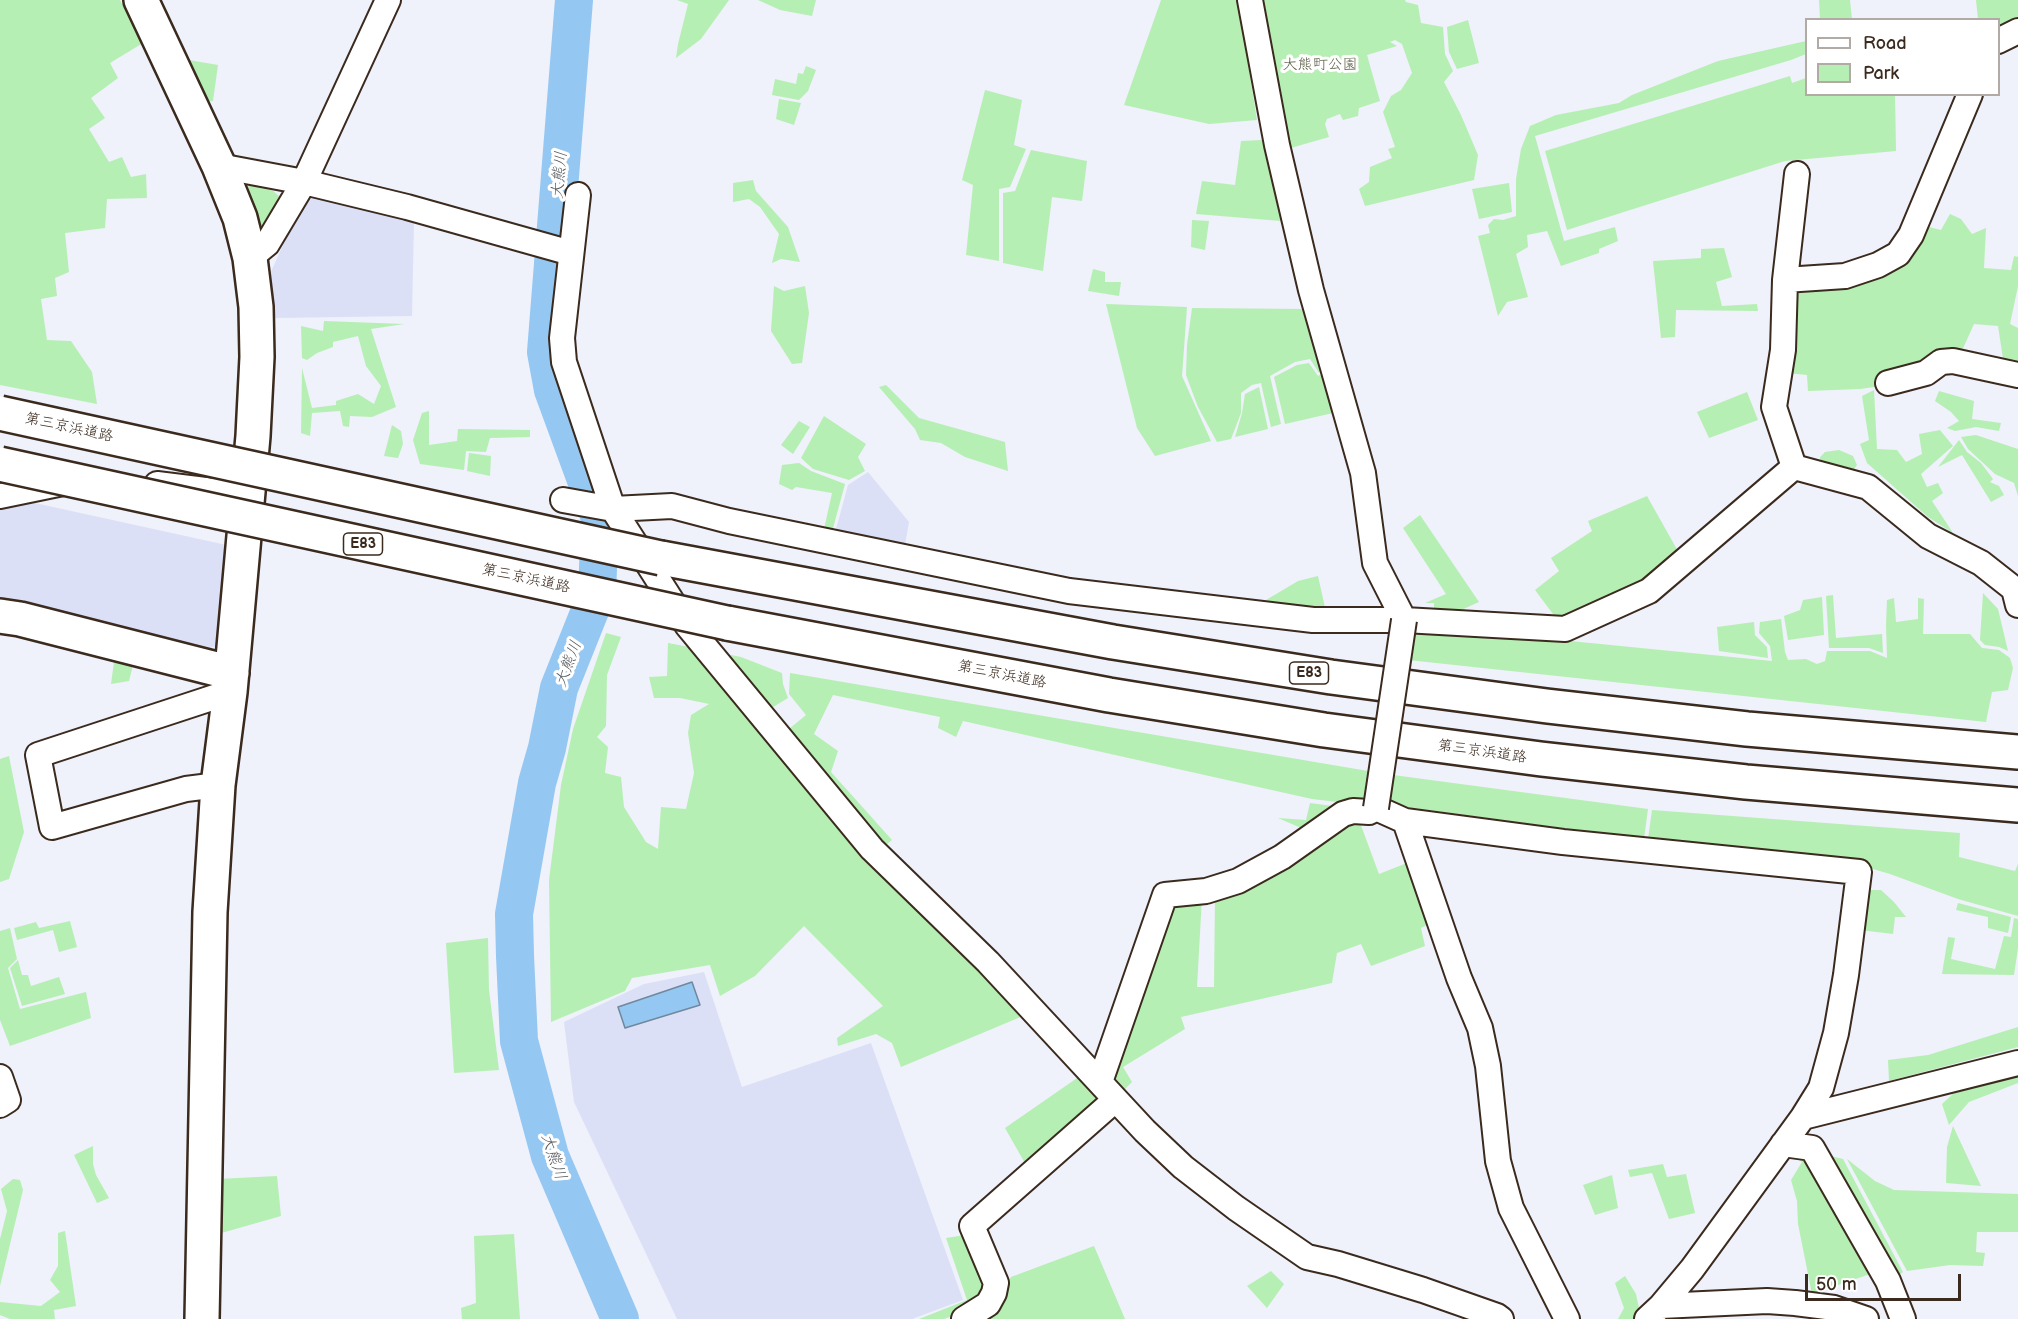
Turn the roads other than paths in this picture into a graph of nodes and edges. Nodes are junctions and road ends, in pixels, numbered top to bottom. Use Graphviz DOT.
graph roads {
  1 [pos="141,0"];
  2 [pos="388,0"];
  3 [pos="1250,0"];
  4 [pos="2018,31"];
  5 [pos="2000,39"];
  6 [pos="1969,96"];
  7 [pos="219,166"];
  8 [pos="1797,174"];
  9 [pos="304,182"];
  10 [pos="578,195"];
  11 [pos="571,252"];
  12 [pos="250,258"];
  13 [pos="1785,280"];
  14 [pos="2018,375"];
  15 [pos="1888,383"];
  16 [pos="0,413"];
  17 [pos="0,464"];
  18 [pos="1794,467"];
  19 [pos="246,495"];
  20 [pos="0,496"];
  21 [pos="563,500"];
  22 [pos="613,509"];
  23 [pos="2018,604"];
  24 [pos="0,616"];
  25 [pos="1404,620"];
  26 [pos="231,682"];
  27 [pos="2018,752"];
  28 [pos="218,785"];
  29 [pos="2018,805"];
  30 [pos="1376,808"];
  31 [pos="1405,821"];
  32 [pos="2018,1063"];
  33 [pos="0,1077"];
  34 [pos="1107,1091"];
  35 [pos="0,1105"];
  36 [pos="1803,1117"];
  37 [pos="1783,1144"];
  38 [pos="1654,1312"];
  39 [pos="202,1319"];
  40 [pos="964,1319"];
  41 [pos="1501,1319"];
  42 [pos="1567,1319"];
  43 [pos="1866,1319"];
  44 [pos="1903,1319"];
  1 -- 7 [label="main road"];
  2 -- 9 [label="street"];
  3 -- 25 [label="street"];
  4 -- 5 [label="street"];
  6 -- 13 [label="street"];
  7 -- 9 [label="street"];
  7 -- 12 [label="main road"];
  8 -- 13 [label="street"];
  9 -- 11 [label="street"];
  9 -- 12 [label="street"];
  10 -- 11 [label="street"];
  11 -- 22 [label="street"];
  12 -- 19 [label="main road"];
  13 -- 18 [label="street"];
  14 -- 15 [label="street"];
  16 -- 27 [label="main road, 第三京浜道路 / E83, bridge"];
  17 -- 29 [label="main road, 第三京浜道路 / E83, bridge"];
  18 -- 23 [label="street"];
  18 -- 25 [label="street"];
  19 -- 20 [label="street"];
  19 -- 26 [label="main road"];
  21 -- 22 [label="street"];
  22 -- 25 [label="street"];
  22 -- 34 [label="street"];
  24 -- 26 [label="main road"];
  25 -- 30 [label="street, bridge"];
  26 -- 28 [label="main road"];
  26 -- 28 [label="street"];
  28 -- 39 [label="main road"];
  30 -- 31 [label="street"];
  30 -- 34 [label="street"];
  31 -- 36 [label="street"];
  31 -- 42 [label="street"];
  32 -- 36 [label="street"];
  33 -- 35 [label="street"];
  34 -- 40 [label="street"];
  34 -- 41 [label="street"];
  36 -- 37 [label="street"];
  37 -- 38 [label="street"];
  37 -- 44 [label="street"];
  38 -- 43 [label="street"];
}
